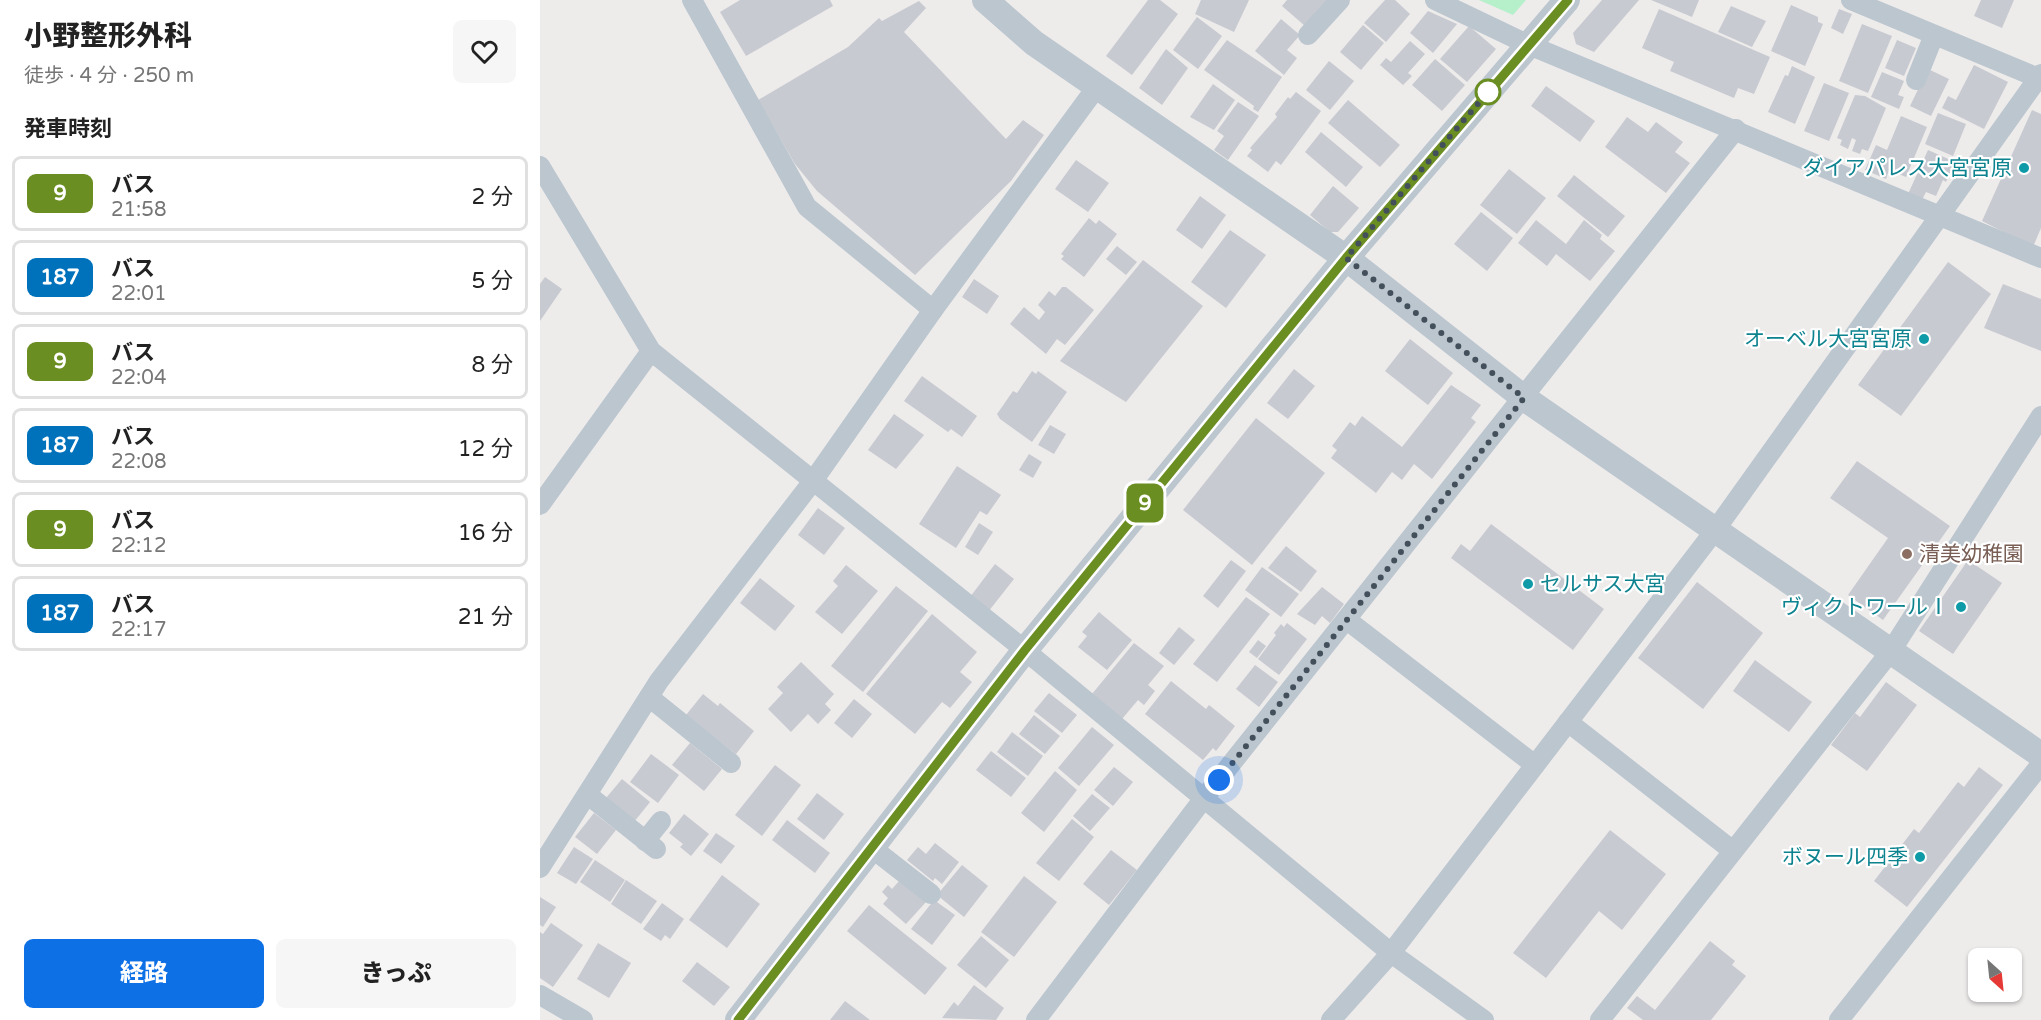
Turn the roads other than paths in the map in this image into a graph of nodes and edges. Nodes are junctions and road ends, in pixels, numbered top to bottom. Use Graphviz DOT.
graph roads {
  1 [pos="692,0"];
  2 [pos="986,0"];
  3 [pos="1340,0"];
  4 [pos="1435,0"];
  5 [pos="1568,0"];
  6 [pos="1863,2"];
  7 [pos="1308,35"];
  8 [pos="1934,35"];
  9 [pos="1529,45"];
  10 [pos="2040,76"];
  11 [pos="1916,80"];
  12 [pos="1096,87"];
  13 [pos="1736,129"];
  14 [pos="540,166"];
  15 [pos="1941,216"];
  16 [pos="1346,258"];
  17 [pos="2041,258"];
  18 [pos="933,310"];
  19 [pos="651,351"];
  20 [pos="1524,398"];
  21 [pos="2041,416"];
  22 [pos="813,481"];
  23 [pos="540,506"];
  24 [pos="1716,529"];
  25 [pos="1347,620"];
  26 [pos="1025,650"];
  27 [pos="1890,651"];
  28 [pos="649,697"];
  29 [pos="1568,722"];
  30 [pos="2041,755"];
  31 [pos="731,763"];
  32 [pos="2041,764"];
  33 [pos="1535,765"];
  34 [pos="588,795"];
  35 [pos="1204,798"];
  36 [pos="661,821"];
  37 [pos="872,848"];
  38 [pos="1733,851"];
  39 [pos="540,868"];
  40 [pos="930,894"];
  41 [pos="1392,953"];
  42 [pos="540,995"];
  43 [pos="584,1020"];
  44 [pos="738,1020"];
  45 [pos="1036,1020"];
  46 [pos="1330,1020"];
  47 [pos="1484,1020"];
  48 [pos="1600,1020"];
  49 [pos="1839,1020"];
  1 -- 18 [label="street"];
  2 -- 12 [label="street"];
  3 -- 7 [label="street"];
  4 -- 9 [label="street"];
  5 -- 9 [label="street"];
  6 -- 8 [label="street"];
  8 -- 10 [label="street"];
  8 -- 11 [label="street"];
  9 -- 13 [label="street"];
  9 -- 16 [label="street"];
  10 -- 15 [label="street"];
  12 -- 16 [label="street"];
  12 -- 18 [label="street"];
  13 -- 15 [label="street"];
  13 -- 20 [label="street"];
  14 -- 19 [label="street"];
  15 -- 17 [label="street"];
  15 -- 24 [label="street"];
  16 -- 20 [label="street"];
  16 -- 26 [label="street"];
  18 -- 22 [label="street"];
  19 -- 22 [label="street"];
  19 -- 23 [label="street"];
  20 -- 24 [label="street"];
  20 -- 25 [label="street"];
  21 -- 27 [label="street"];
  22 -- 26 [label="street"];
  22 -- 28 [label="street"];
  24 -- 27 [label="street"];
  24 -- 29 [label="street"];
  25 -- 33 [label="street"];
  25 -- 35 [label="street"];
  26 -- 35 [label="street"];
  26 -- 37 [label="street"];
  27 -- 30 [label="street"];
  27 -- 38 [label="street"];
  28 -- 31 [label="street"];
  28 -- 34 [label="street"];
  29 -- 33 [label="street"];
  29 -- 38 [label="street"];
  32 -- 49 [label="street"];
  33 -- 41 [label="street"];
  34 -- 36 [label="street"];
  34 -- 39 [label="street"];
  35 -- 41 [label="street"];
  35 -- 45 [label="street"];
  37 -- 40 [label="street"];
  37 -- 44 [label="street"];
  38 -- 48 [label="street"];
  41 -- 46 [label="street"];
  41 -- 47 [label="street"];
  42 -- 43 [label="street"];
}
